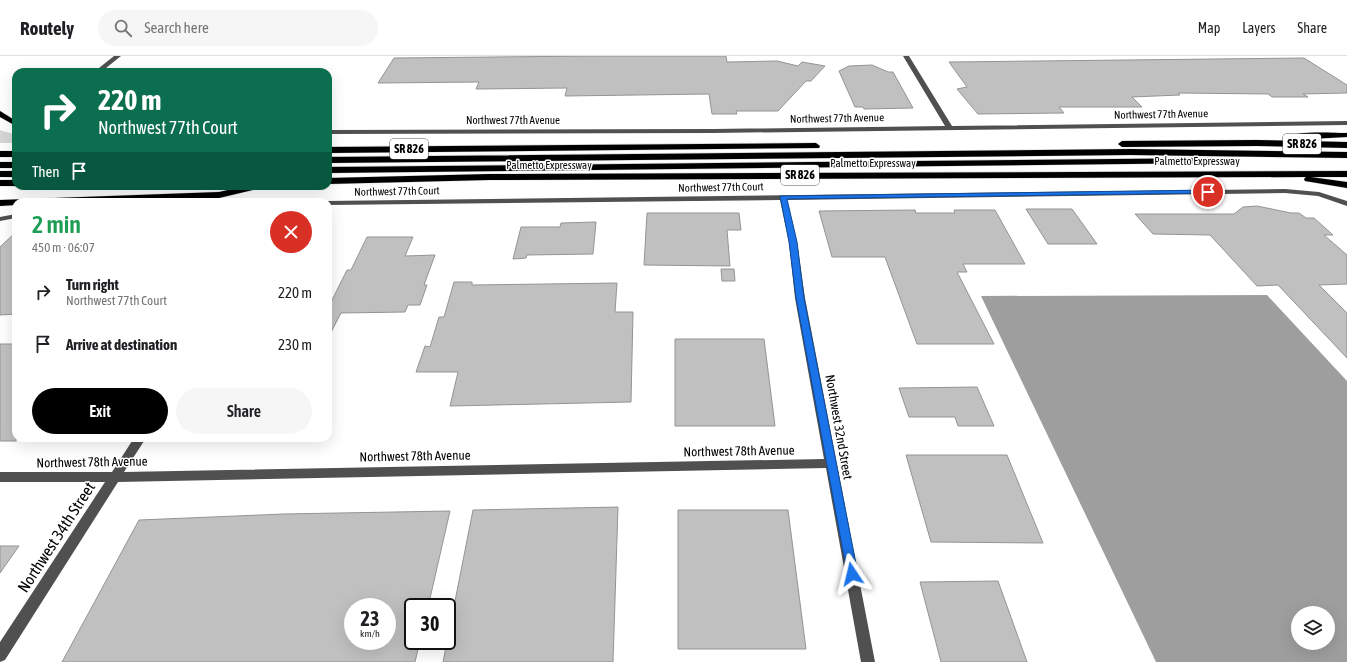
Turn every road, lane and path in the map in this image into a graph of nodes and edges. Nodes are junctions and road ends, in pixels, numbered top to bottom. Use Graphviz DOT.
graph roads {
  1 [pos="118,56"];
  2 [pos="906,56"];
  3 [pos="102,68"];
  4 [pos="0,113"];
  5 [pos="12,122"];
  6 [pos="1347,123"];
  7 [pos="950,128"];
  8 [pos="332,132"];
  9 [pos="1347,135"];
  10 [pos="1256,143"];
  11 [pos="1347,145"];
  12 [pos="332,150"];
  13 [pos="0,154"];
  14 [pos="12,154"];
  15 [pos="1347,155"];
  16 [pos="332,160"];
  17 [pos="1347,163"];
  18 [pos="0,165"];
  19 [pos="12,165"];
  20 [pos="332,170"];
  21 [pos="1271,173"];
  22 [pos="0,174"];
  23 [pos="12,174"];
  24 [pos="1347,174"];
  25 [pos="332,181"];
  26 [pos="0,183"];
  27 [pos="12,183"];
  28 [pos="1347,185"];
  29 [pos="238,190"];
  30 [pos="782,197"];
  31 [pos="120,198"];
  32 [pos="12,202"];
  33 [pos="0,203"];
  34 [pos="332,203"];
  35 [pos="1347,204"];
  36 [pos="12,217"];
  37 [pos="0,219"];
  38 [pos="137,442"];
  39 [pos="831,463"];
  40 [pos="0,477"];
  41 [pos="115,477"];
  42 [pos="0,655"];
  43 [pos="868,662"];
  1 -- 3 [label="street"];
  2 -- 7 [label="street"];
  4 -- 5 [label="highway"];
  6 -- 7 [label="street, Northwest 77th Avenue"];
  7 -- 8 [label="street, Northwest 77th Avenue"];
  9 -- 10 [label="highway"];
  10 -- 11 [label="highway, Palmetto Expressway / SR 826"];
  10 -- 12 [label="highway, Palmetto Expressway / SR 826"];
  13 -- 14 [label="highway"];
  15 -- 16 [label="highway"];
  17 -- 20 [label="highway"];
  18 -- 19 [label="highway"];
  21 -- 24 [label="highway, Palmetto Expressway / SR 826"];
  21 -- 25 [label="highway, Palmetto Expressway / SR 826"];
  21 -- 28 [label="highway"];
  22 -- 23 [label="highway"];
  26 -- 27 [label="highway"];
  29 -- 31 [label="highway"];
  30 -- 34 [label="street, Northwest 77th Court"];
  30 -- 35 [label="street, Northwest 77th Court"];
  30 -- 39 [label="street, Northwest 32nd Street"];
  32 -- 33 [label="highway"];
  36 -- 37 [label="street"];
  38 -- 41 [label="street, Northwest 34th Street"];
  39 -- 41 [label="street, Northwest 78th Avenue"];
  39 -- 43 [label="street, Northwest 32nd Street"];
  40 -- 41 [label="street, Northwest 78th Avenue"];
  41 -- 42 [label="street, Northwest 34th Street"];
}
